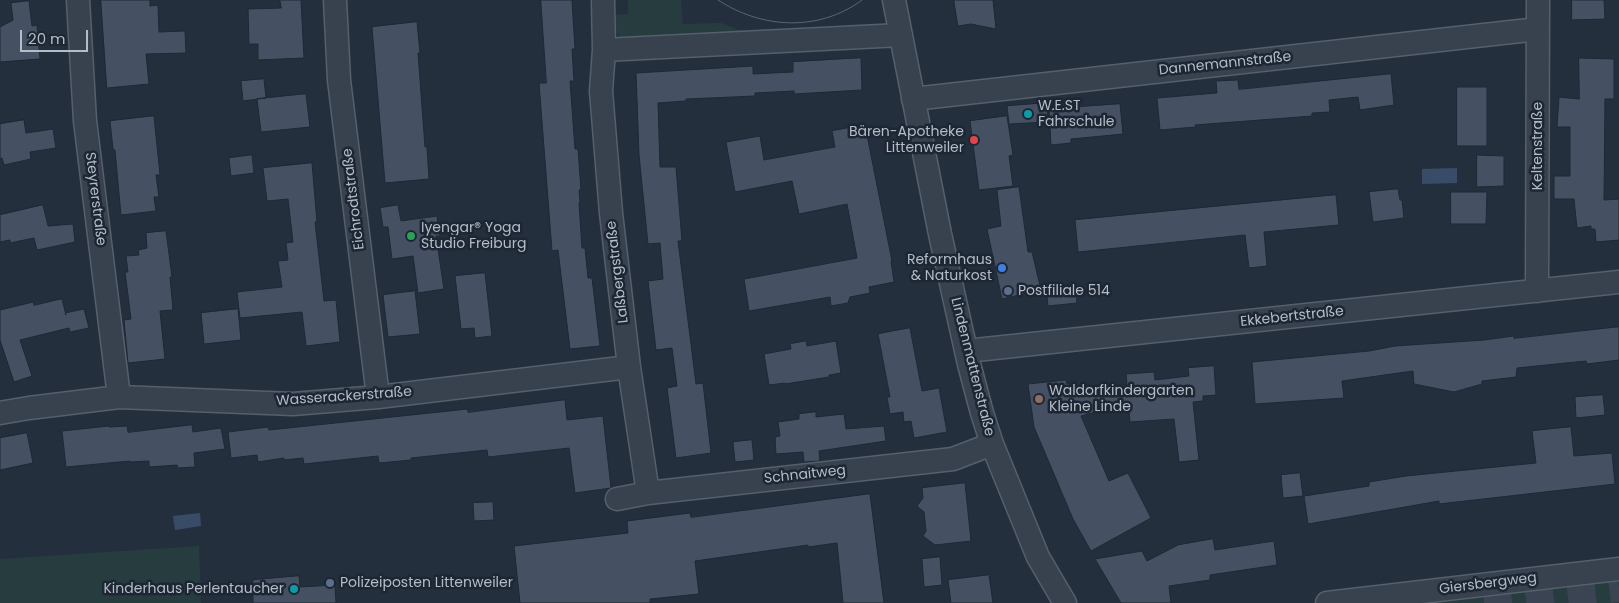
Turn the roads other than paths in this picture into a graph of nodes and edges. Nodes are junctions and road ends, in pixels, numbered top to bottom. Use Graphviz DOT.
graph roads {
  1 [pos="78,0"];
  2 [pos="335,0"];
  3 [pos="603,0"];
  4 [pos="894,0"];
  5 [pos="1538,0"];
  6 [pos="1538,29"];
  7 [pos="901,35"];
  8 [pos="604,50"];
  9 [pos="913,99"];
  10 [pos="1619,282"];
  11 [pos="1537,291"];
  12 [pos="966,351"];
  13 [pos="629,367"];
  14 [pos="119,397"];
  15 [pos="378,397"];
  16 [pos="0,413"];
  17 [pos="992,444"];
  18 [pos="648,493"];
  19 [pos="617,499"];
  20 [pos="1619,569"];
  21 [pos="1065,603"];
  22 [pos="1327,603"];
  1 -- 14 [label="street, Steyrerstraße"];
  2 -- 15 [label="street, Eichrodtstraße"];
  3 -- 8 [label="street, Laßbergstraße"];
  4 -- 7 [label="street, Lindenmattenstraße"];
  5 -- 6 [label="street, Keltenstraße"];
  6 -- 9 [label="street, Dannemannstraße"];
  6 -- 11 [label="street, Keltenstraße"];
  7 -- 8 [label="street"];
  7 -- 9 [label="street, Lindenmattenstraße"];
  8 -- 13 [label="street, Laßbergstraße"];
  9 -- 12 [label="street, Lindenmattenstraße"];
  10 -- 11 [label="street, Ekkebertstraße"];
  11 -- 12 [label="street, Ekkebertstraße"];
  12 -- 17 [label="street, Lindenmattenstraße"];
  13 -- 15 [label="street, Wasserackerstraße"];
  13 -- 18 [label="street, Laßbergstraße"];
  14 -- 15 [label="street, Wasserackerstraße"];
  14 -- 16 [label="street, Wasserackerstraße"];
  17 -- 18 [label="street, Schnaitweg"];
  17 -- 21 [label="street, Lindenmattenstraße"];
  18 -- 19 [label="street, Schnaitweg"];
  20 -- 22 [label="street, Giersbergweg"];
}
